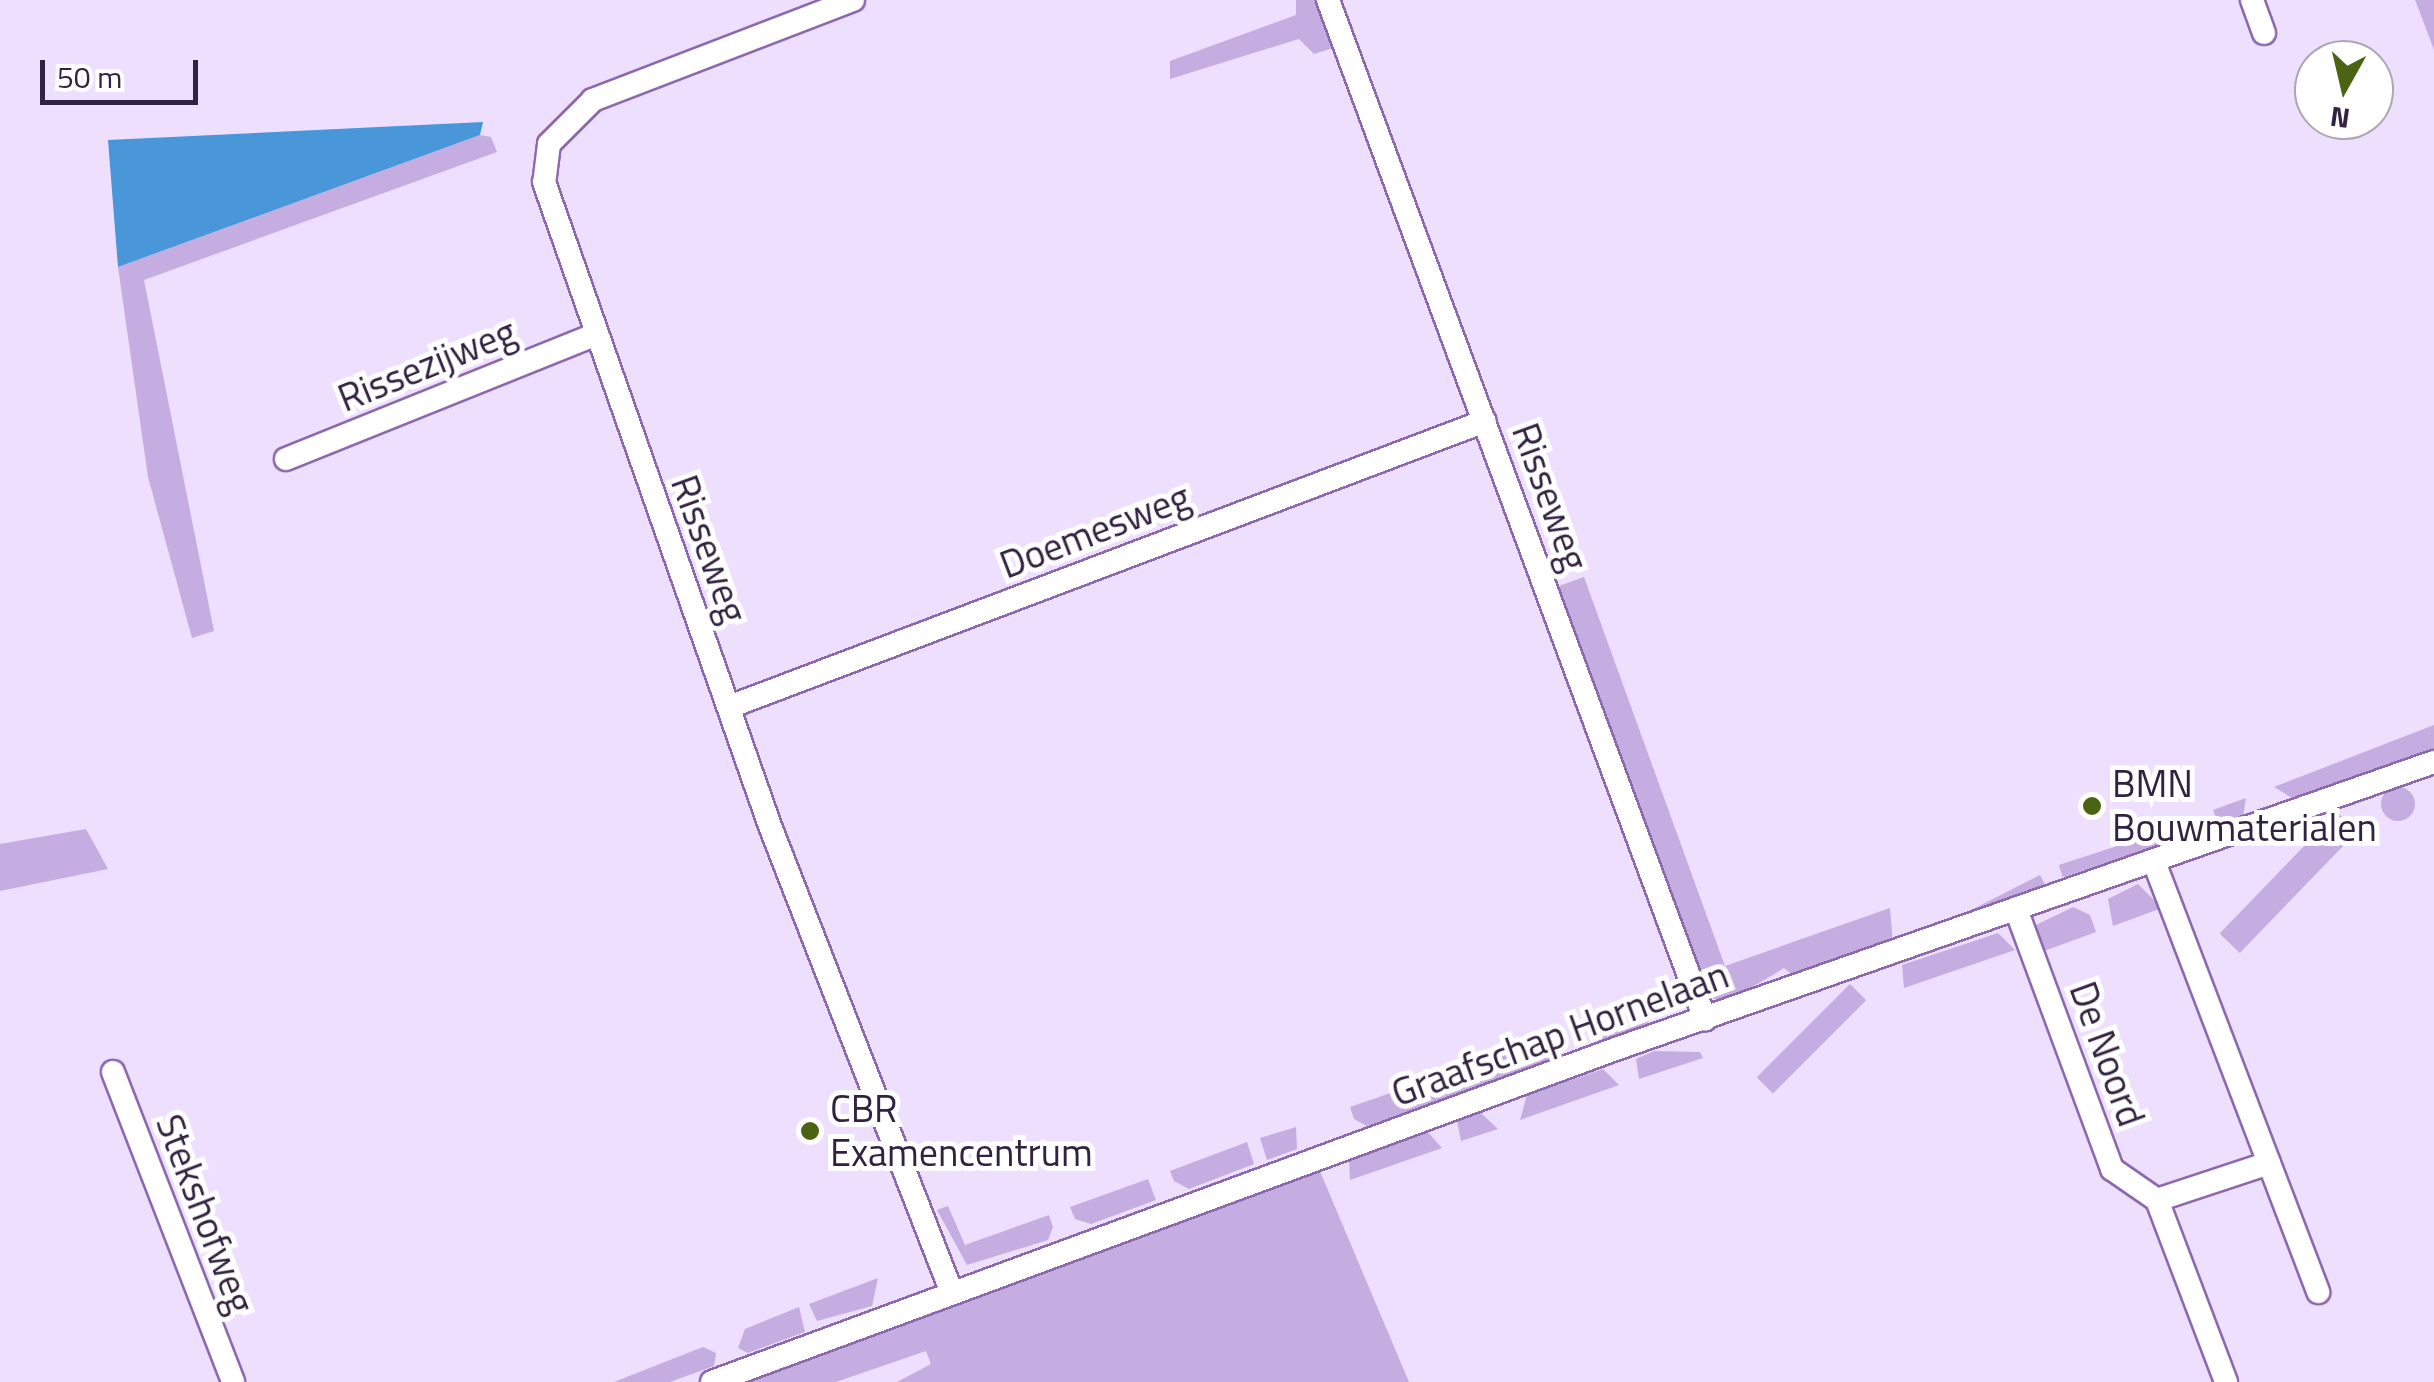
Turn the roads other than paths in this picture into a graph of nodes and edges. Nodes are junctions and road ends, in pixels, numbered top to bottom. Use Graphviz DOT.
graph roads {
  1 [pos="853,0"];
  2 [pos="1328,0"];
  3 [pos="2252,0"];
  4 [pos="2264,33"];
  5 [pos="594,335"];
  6 [pos="1485,421"];
  7 [pos="286,459"];
  8 [pos="729,707"];
  9 [pos="2434,762"];
  10 [pos="2156,867"];
  11 [pos="2017,912"];
  12 [pos="1704,1019"];
  13 [pos="113,1072"];
  14 [pos="2269,1162"];
  15 [pos="2156,1200"];
  16 [pos="2318,1292"];
  17 [pos="952,1293"];
  18 [pos="233,1382"];
  19 [pos="712,1382"];
  20 [pos="2226,1382"];
  1 -- 5 [label="street, Risseweg"];
  2 -- 6 [label="street, Risseweg"];
  3 -- 4 [label="street"];
  5 -- 7 [label="street, Rissezijweg"];
  5 -- 8 [label="street, Risseweg"];
  6 -- 8 [label="street, Doemesweg"];
  6 -- 12 [label="street, Risseweg"];
  8 -- 17 [label="street, Risseweg"];
  9 -- 10 [label="street, Graafschap Hornelaan"];
  10 -- 11 [label="street, Graafschap Hornelaan"];
  10 -- 14 [label="street"];
  11 -- 12 [label="street, Graafschap Hornelaan"];
  11 -- 15 [label="street, De Noord"];
  12 -- 17 [label="street, Graafschap Hornelaan"];
  13 -- 18 [label="street, Stekshofweg"];
  14 -- 15 [label="street"];
  14 -- 16 [label="street"];
  15 -- 20 [label="street"];
  17 -- 19 [label="street, Graafschap Hornelaan"];
}
